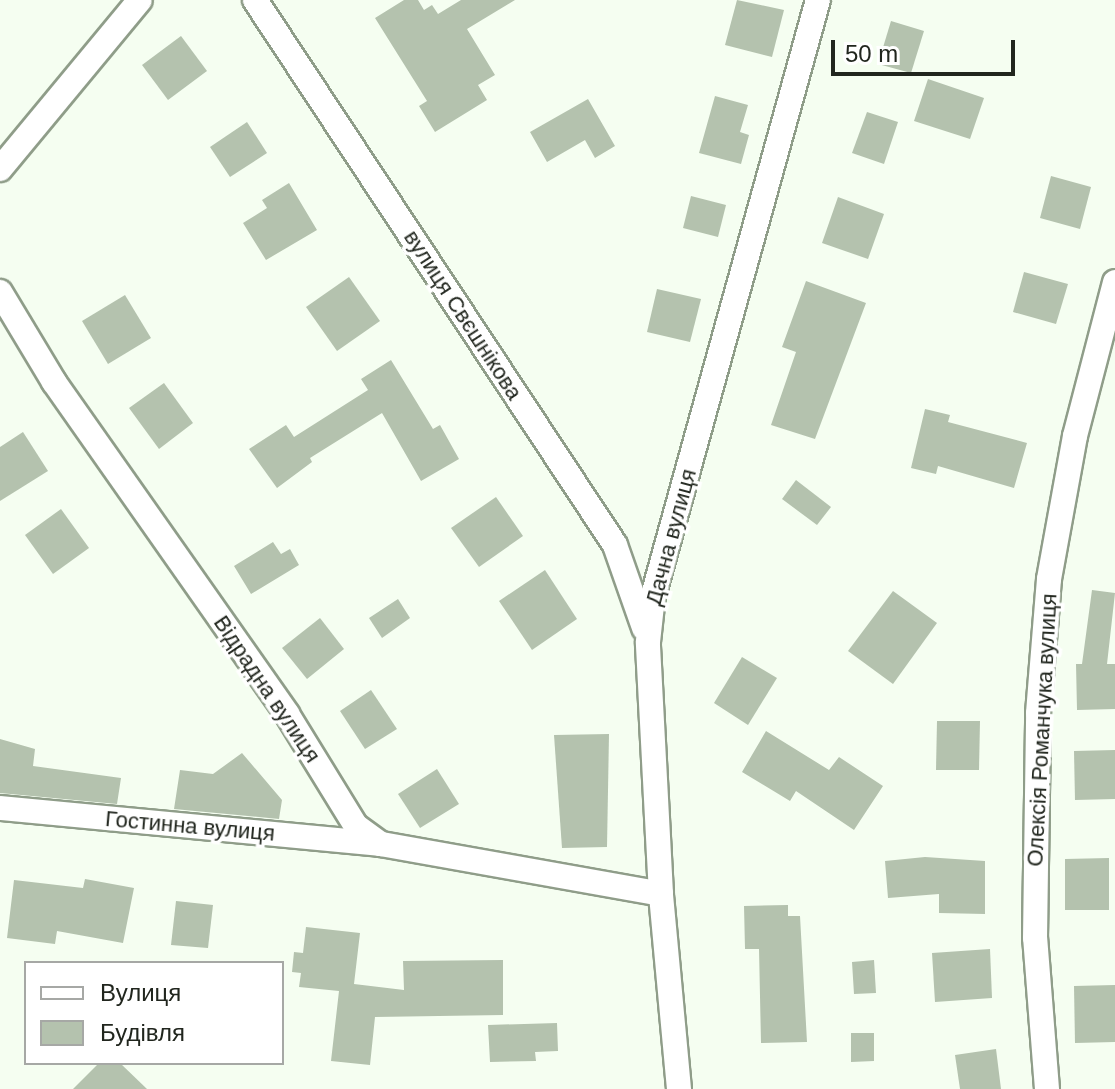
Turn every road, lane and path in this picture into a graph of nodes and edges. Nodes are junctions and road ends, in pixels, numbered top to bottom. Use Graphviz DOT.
graph roads {
  1 [pos="140,0"];
  2 [pos="255,0"];
  3 [pos="818,0"];
  4 [pos="0,169"];
  5 [pos="1115,282"];
  6 [pos="0,292"];
  7 [pos="648,642"];
  8 [pos="0,808"];
  9 [pos="381,844"];
  10 [pos="661,894"];
  11 [pos="679,1089"];
  12 [pos="1047,1089"];
  1 -- 4 [label="street"];
  2 -- 7 [label="street, вулиця Свєшнікова"];
  3 -- 7 [label="street, Дачна вулиця"];
  5 -- 12 [label="street, Олексія Романчука вулиця"];
  6 -- 9 [label="street, Відрадна вулиця"];
  7 -- 10 [label="street, Дачна вулиця"];
  8 -- 9 [label="street, Гостинна вулиця"];
  9 -- 10 [label="street"];
  10 -- 11 [label="street, Дачна вулиця"];
}
